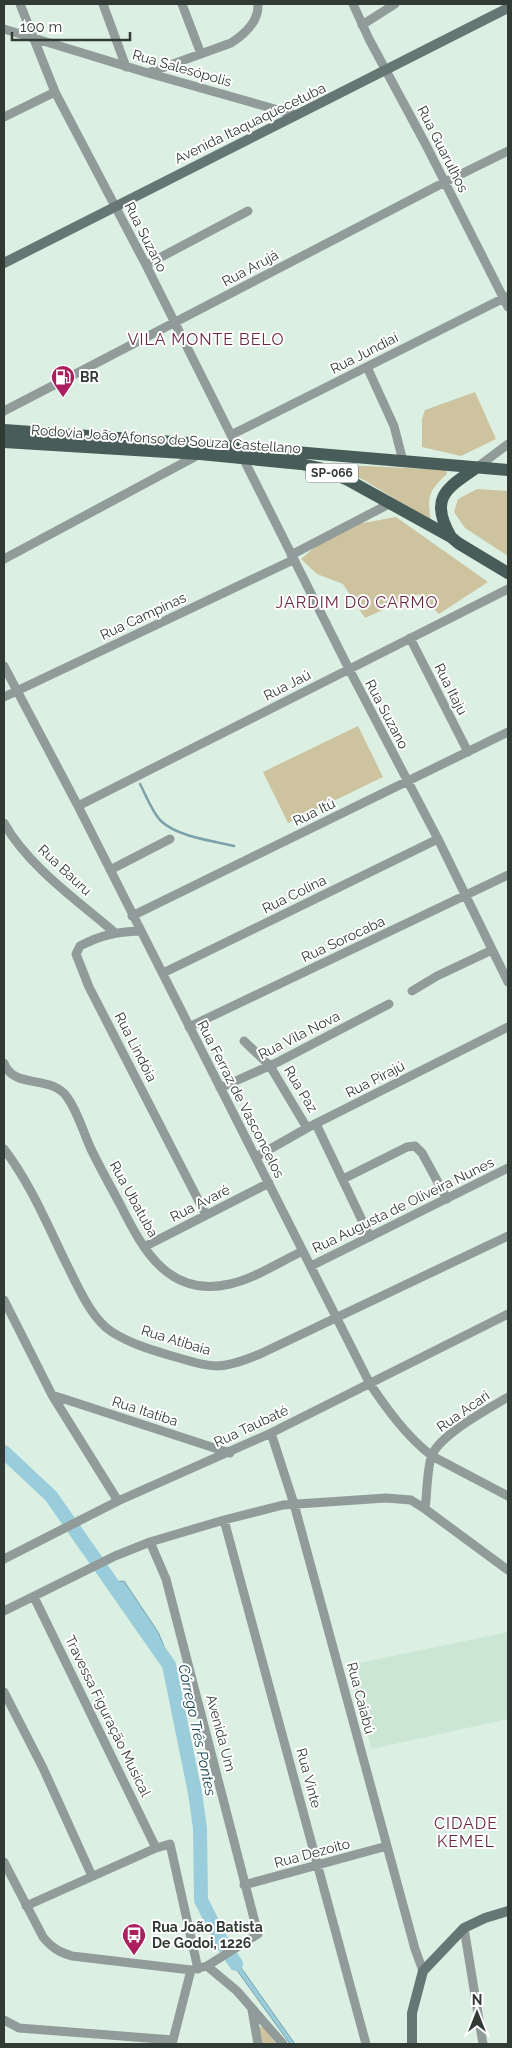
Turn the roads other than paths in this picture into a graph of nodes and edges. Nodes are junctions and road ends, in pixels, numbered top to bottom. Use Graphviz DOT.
graph roads {
  1 [pos="20,4"];
  2 [pos="103,4"];
  3 [pos="182,4"];
  4 [pos="258,4"];
  5 [pos="353,4"];
  6 [pos="395,4"];
  7 [pos="508,8"];
  8 [pos="362,25"];
  9 [pos="5,31"];
  10 [pos="33,39"];
  11 [pos="201,54"];
  12 [pos="126,67"];
  13 [pos="387,71"];
  14 [pos="148,73"];
  15 [pos="55,92"];
  16 [pos="296,115"];
  17 [pos="4,117"];
  18 [pos="508,151"];
  19 [pos="445,182"];
  20 [pos="115,206"];
  21 [pos="248,211"];
  22 [pos="4,263"];
  23 [pos="146,265"];
  24 [pos="506,296"];
  25 [pos="508,307"];
  26 [pos="175,323"];
  27 [pos="367,367"];
  28 [pos="4,411"];
  29 [pos="4,430"];
  30 [pos="231,435"];
  31 [pos="4,442"];
  32 [pos="508,444"];
  33 [pos="240,452"];
  34 [pos="495,453"];
  35 [pos="508,453"];
  36 [pos="200,454"];
  37 [pos="403,460"];
  38 [pos="476,468"];
  39 [pos="508,470"];
  40 [pos="389,504"];
  41 [pos="451,537"];
  42 [pos="292,558"];
  43 [pos="4,559"];
  44 [pos="508,573"];
  45 [pos="508,589"];
  46 [pos="410,638"];
  47 [pos="4,666"];
  48 [pos="349,670"];
  49 [pos="16,690"];
  50 [pos="4,697"];
  51 [pos="508,732"];
  52 [pos="468,752"];
  53 [pos="408,782"];
  54 [pos="78,806"];
  55 [pos="4,823"];
  56 [pos="438,838"];
  57 [pos="170,839"];
  58 [pos="110,870"];
  59 [pos="508,875"];
  60 [pos="465,896"];
  61 [pos="132,916"];
  62 [pos="140,931"];
  63 [pos="114,932"];
  64 [pos="492,950"];
  65 [pos="162,973"];
  66 [pos="508,982"];
  67 [pos="412,992"];
  68 [pos="390,1004"];
  69 [pos="190,1027"];
  70 [pos="508,1027"];
  71 [pos="244,1041"];
  72 [pos="4,1063"];
  73 [pos="270,1066"];
  74 [pos="220,1088"];
  75 [pos="312,1126"];
  76 [pos="4,1149"];
  77 [pos="256,1158"];
  78 [pos="508,1168"];
  79 [pos="342,1179"];
  80 [pos="268,1183"];
  81 [pos="447,1199"];
  82 [pos="206,1215"];
  83 [pos="508,1236"];
  84 [pos="370,1237"];
  85 [pos="144,1247"];
  86 [pos="303,1250"];
  87 [pos="311,1266"];
  88 [pos="4,1300"];
  89 [pos="508,1314"];
  90 [pos="337,1318"];
  91 [pos="370,1384"];
  92 [pos="52,1395"];
  93 [pos="508,1397"];
  94 [pos="271,1433"];
  95 [pos="230,1453"];
  96 [pos="432,1456"];
  97 [pos="508,1496"];
  98 [pos="118,1501"];
  99 [pos="294,1504"];
  100 [pos="425,1509"];
  101 [pos="224,1520"];
  102 [pos="150,1542"];
  103 [pos="4,1559"];
  104 [pos="508,1570"];
  105 [pos="34,1597"];
  106 [pos="4,1611"];
  107 [pos="4,1692"];
  108 [pos="387,1846"];
  109 [pos="156,1848"];
  110 [pos="4,1862"];
  111 [pos="318,1865"];
  112 [pos="92,1876"];
  113 [pos="244,1885"];
  114 [pos="26,1906"];
  115 [pos="508,1911"];
  116 [pos="464,1928"];
  117 [pos="199,1968"];
  118 [pos="423,1971"];
  119 [pos="252,2008"];
  120 [pos="4,2020"];
  121 [pos="172,2042"];
  122 [pos="258,2044"];
  123 [pos="283,2044"];
  124 [pos="366,2044"];
  125 [pos="412,2044"];
  126 [pos="483,2044"];
  1 -- 10 [label="street, Rua Suzano"];
  2 -- 12 [label="street"];
  3 -- 11 [label="street"];
  4 -- 11 [label="street"];
  5 -- 8 [label="street, Rua Guarulhos"];
  6 -- 8 [label="street"];
  7 -- 13 [label="street, Avenida Itaquaquecetuba"];
  8 -- 13 [label="street, Rua Guarulhos"];
  9 -- 10 [label="street, Rua Salesópolis"];
  10 -- 12 [label="street, Rua Salesópolis"];
  10 -- 15 [label="street, Rua Suzano"];
  11 -- 14 [label="street"];
  12 -- 14 [label="street, Rua Salesópolis"];
  13 -- 16 [label="street, Avenida Itaquaquecetuba"];
  13 -- 19 [label="street, Rua Guarulhos"];
  14 -- 16 [label="street, Rua Salesópolis"];
  15 -- 17 [label="street"];
  15 -- 20 [label="street, Rua Suzano"];
  16 -- 20 [label="street, Avenida Itaquaquecetuba"];
  18 -- 19 [label="street, Rua Arujá"];
  19 -- 24 [label="street, Rua Guarulhos"];
  19 -- 26 [label="street, Rua Arujá"];
  20 -- 22 [label="street, Avenida Itaquaquecetuba"];
  20 -- 23 [label="street, Rua Suzano"];
  21 -- 23 [label="street"];
  23 -- 26 [label="street, Rua Suzano"];
  24 -- 25 [label="street, Rua Guarulhos"];
  24 -- 27 [label="street, Rua Jundiaí"];
  26 -- 28 [label="street, Rua Arujá"];
  26 -- 30 [label="street, Rua Suzano"];
  27 -- 30 [label="street, Rua Jundiaí"];
  27 -- 37 [label="street"];
  29 -- 33 [label="main road, Rodovia João Afonso de Souza Castellano / SP-066"];
  30 -- 33 [label="street, Rua Suzano"];
  31 -- 36 [label="main road, Rodovia João Afonso de Souza Castellano / SP-066"];
  32 -- 34 [label="street"];
  33 -- 36 [label="main road, Rodovia João Afonso de Souza Castellano / SP-066"];
  33 -- 37 [label="main road, Rodovia João Afonso de Souza Castellano / SP-066"];
  33 -- 40 [label="main road, Rodovia João Afonso de Souza Castellano / SP-066"];
  33 -- 42 [label="street, Rua Suzano"];
  34 -- 35 [label="street"];
  34 -- 38 [label="street"];
  36 -- 43 [label="street"];
  37 -- 38 [label="main road, Rodovia João Afonso de Souza Castellano / SP-066"];
  38 -- 39 [label="main road, Rodovia João Afonso de Souza Castellano"];
  38 -- 41 [label="main road"];
  40 -- 41 [label="main road, Rodovia João Afonso de Souza Castellano / SP-066"];
  40 -- 42 [label="street, Rua Campinas"];
  41 -- 44 [label="main road, Rodovia João Afonso de Souza Castellano"];
  42 -- 48 [label="street, Rua Suzano"];
  42 -- 49 [label="street, Rua Campinas"];
  45 -- 46 [label="street, Rua Jaú"];
  46 -- 48 [label="street, Rua Jaú"];
  46 -- 52 [label="street, Rua Itaju"];
  47 -- 49 [label="street, Rua Ferraz de Vasconcelos"];
  48 -- 53 [label="street, Rua Suzano"];
  48 -- 54 [label="street, Rua Jaú"];
  49 -- 50 [label="street, Rua Campinas"];
  49 -- 54 [label="street, Rua Ferraz de Vasconcelos"];
  51 -- 52 [label="street, Rua Itú"];
  52 -- 53 [label="street, Rua Itú"];
  53 -- 56 [label="street, Rua Suzano"];
  53 -- 61 [label="street, Rua Itú"];
  54 -- 58 [label="street, Rua Ferraz de Vasconcelos"];
  55 -- 63 [label="street, Rua Bauru"];
  56 -- 60 [label="street, Rua Suzano"];
  56 -- 65 [label="street, Rua Colina"];
  57 -- 58 [label="street"];
  58 -- 61 [label="street, Rua Ferraz de Vasconcelos"];
  59 -- 60 [label="street, Rua Sorocaba"];
  60 -- 64 [label="street, Rua Suzano"];
  60 -- 69 [label="street, Rua Sorocaba"];
  61 -- 62 [label="street, Rua Ferraz de Vasconcelos"];
  62 -- 63 [label="street, Rua Lindóia"];
  62 -- 65 [label="street, Rua Ferraz de Vasconcelos"];
  63 -- 82 [label="street, Rua Lindóia"];
  64 -- 66 [label="street, Rua Suzano"];
  64 -- 67 [label="street"];
  65 -- 69 [label="street, Rua Ferraz de Vasconcelos"];
  68 -- 73 [label="street, Rua Vila Nova"];
  69 -- 74 [label="street, Rua Ferraz de Vasconcelos"];
  70 -- 75 [label="street, Rua Pirajú"];
  71 -- 73 [label="street, Rua Paz"];
  72 -- 85 [label="street, Rua Ubatuba"];
  73 -- 74 [label="street, Rua Vila Nova"];
  73 -- 75 [label="street, Rua Paz"];
  74 -- 77 [label="street, Rua Ferraz de Vasconcelos"];
  75 -- 77 [label="street, Rua Pirajú"];
  75 -- 79 [label="street, Rua Paz"];
  76 -- 90 [label="street, Rua Atibaia"];
  77 -- 80 [label="street, Rua Ferraz de Vasconcelos"];
  78 -- 81 [label="street, Rua Augusta de Oliveira Nunes"];
  79 -- 81 [label="street"];
  79 -- 84 [label="street, Rua Paz"];
  80 -- 82 [label="street, Rua Avaré"];
  80 -- 86 [label="street, Rua Ferraz de Vasconcelos"];
  81 -- 84 [label="street, Rua Augusta de Oliveira Nunes"];
  82 -- 85 [label="street, Rua Avaré"];
  83 -- 90 [label="street, Rua Atibaia"];
  84 -- 87 [label="street, Rua Augusta de Oliveira Nunes"];
  85 -- 86 [label="street, Rua Ubatuba"];
  86 -- 87 [label="street, Rua Ferraz de Vasconcelos"];
  87 -- 90 [label="street, Rua Ferraz de Vasconcelos"];
  88 -- 92 [label="street"];
  89 -- 91 [label="street, Rua Taubaté"];
  90 -- 91 [label="street, Rua Ferraz de Vasconcelos"];
  91 -- 94 [label="street, Rua Taubaté"];
  91 -- 96 [label="street, Rua Ferraz de Vasconcelos"];
  92 -- 95 [label="street, Rua Itatiba"];
  92 -- 98 [label="street"];
  93 -- 96 [label="street, Rua Acari"];
  94 -- 95 [label="street, Rua Taubaté"];
  94 -- 99 [label="street, Rua Caiabú"];
  95 -- 98 [label="street, Rua Taubaté"];
  96 -- 97 [label="street, Rua Ferraz de Vasconcelos"];
  96 -- 100 [label="street"];
  98 -- 103 [label="street, Rua Taubaté"];
  99 -- 100 [label="street"];
  99 -- 101 [label="street"];
  99 -- 108 [label="street, Rua Caiabú"];
  100 -- 104 [label="street"];
  101 -- 102 [label="street"];
  101 -- 111 [label="street, Rua Vinte"];
  102 -- 105 [label="street"];
  102 -- 113 [label="street, Avenida Um"];
  105 -- 106 [label="street"];
  105 -- 109 [label="street, Travessa Figuração Musical"];
  107 -- 112 [label="street"];
  108 -- 111 [label="street, Rua Dezoito"];
  108 -- 118 [label="street, Rua Caiabú"];
  109 -- 112 [label="street"];
  109 -- 117 [label="street"];
  110 -- 114 [label="street"];
  111 -- 113 [label="street, Rua Dezoito"];
  111 -- 124 [label="street, Rua Vinte"];
  112 -- 114 [label="street"];
  113 -- 117 [label="street, Avenida Um"];
  114 -- 117 [label="street"];
  115 -- 116 [label="street"];
  116 -- 118 [label="street"];
  116 -- 126 [label="street"];
  117 -- 119 [label="street"];
  117 -- 121 [label="street"];
  118 -- 125 [label="street"];
  119 -- 122 [label="street"];
  119 -- 123 [label="street"];
  120 -- 121 [label="street"];
}
